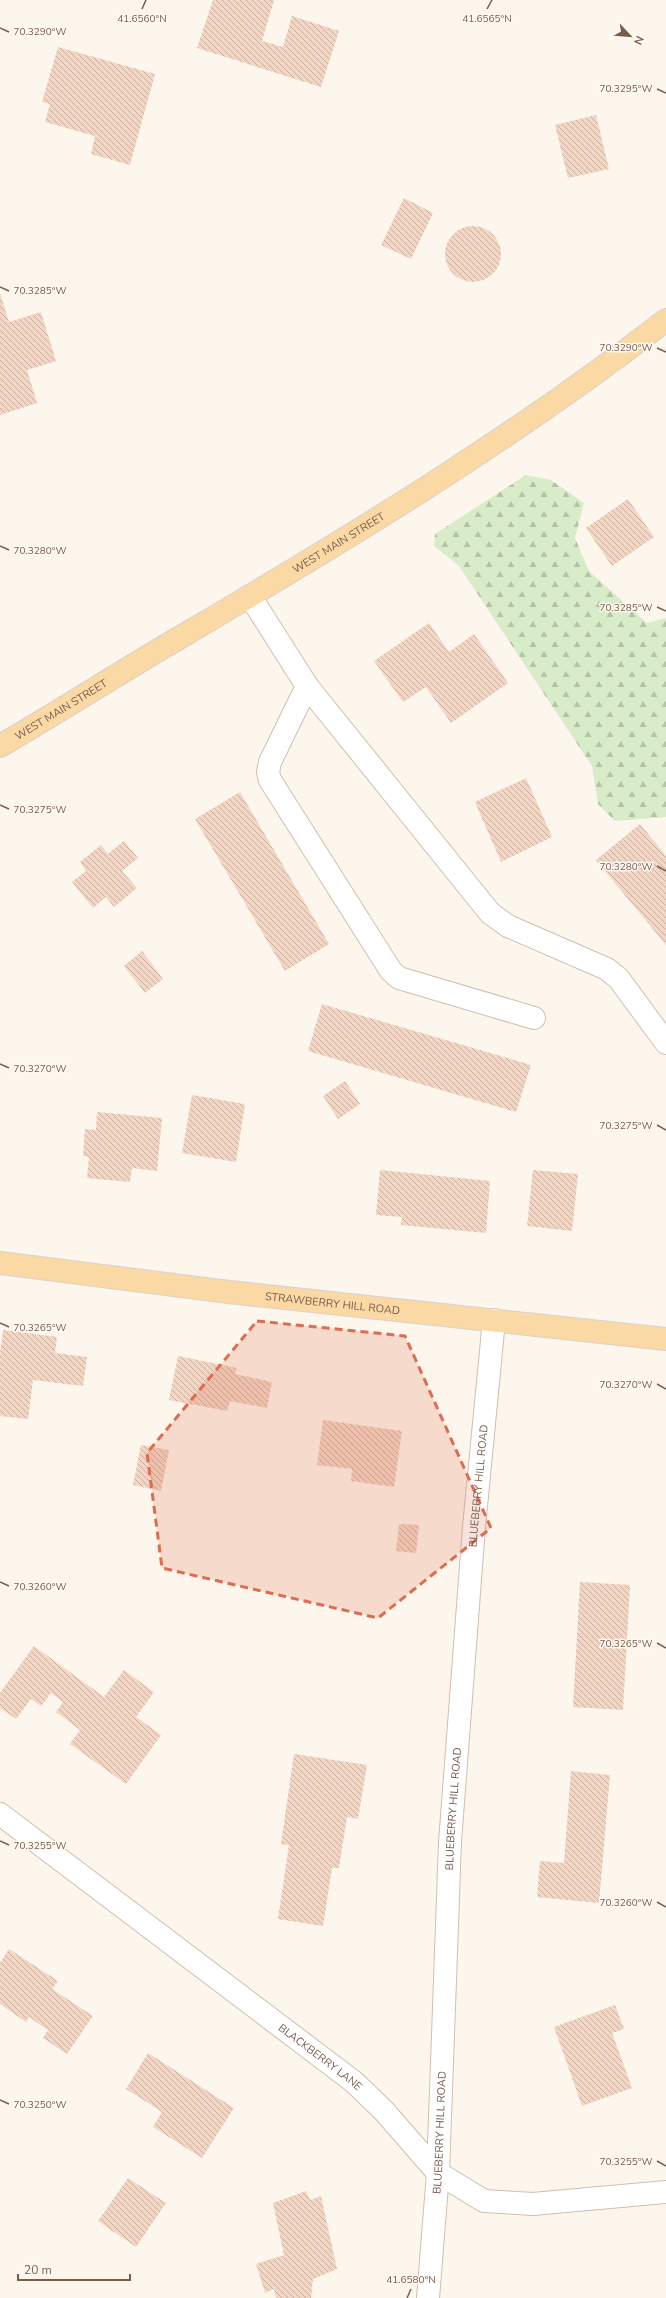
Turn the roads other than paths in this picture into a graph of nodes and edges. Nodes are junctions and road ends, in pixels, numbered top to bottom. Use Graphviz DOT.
graph roads {
  1 [pos="666,320"];
  2 [pos="250,596"];
  3 [pos="307,686"];
  4 [pos="0,746"];
  5 [pos="534,1018"];
  6 [pos="666,1043"];
  7 [pos="0,1263"];
  8 [pos="494,1320"];
  9 [pos="666,1339"];
  10 [pos="0,1814"];
  11 [pos="438,2173"];
  12 [pos="666,2192"];
  13 [pos="428,2298"];
  1 -- 2 [label="main road, WEST MAIN STREET"];
  2 -- 3 [label="street"];
  2 -- 4 [label="main road, WEST MAIN STREET"];
  3 -- 5 [label="street"];
  3 -- 6 [label="street"];
  7 -- 8 [label="main road, STRAWBERRY HILL ROAD"];
  8 -- 9 [label="main road, STRAWBERRY HILL ROAD"];
  8 -- 11 [label="street, BLUEBERRY HILL ROAD"];
  10 -- 11 [label="street, BLACKBERRY LANE"];
  11 -- 12 [label="street, BLACKBERRY LANE"];
  11 -- 13 [label="street, BLUEBERRY HILL ROAD"];
}
